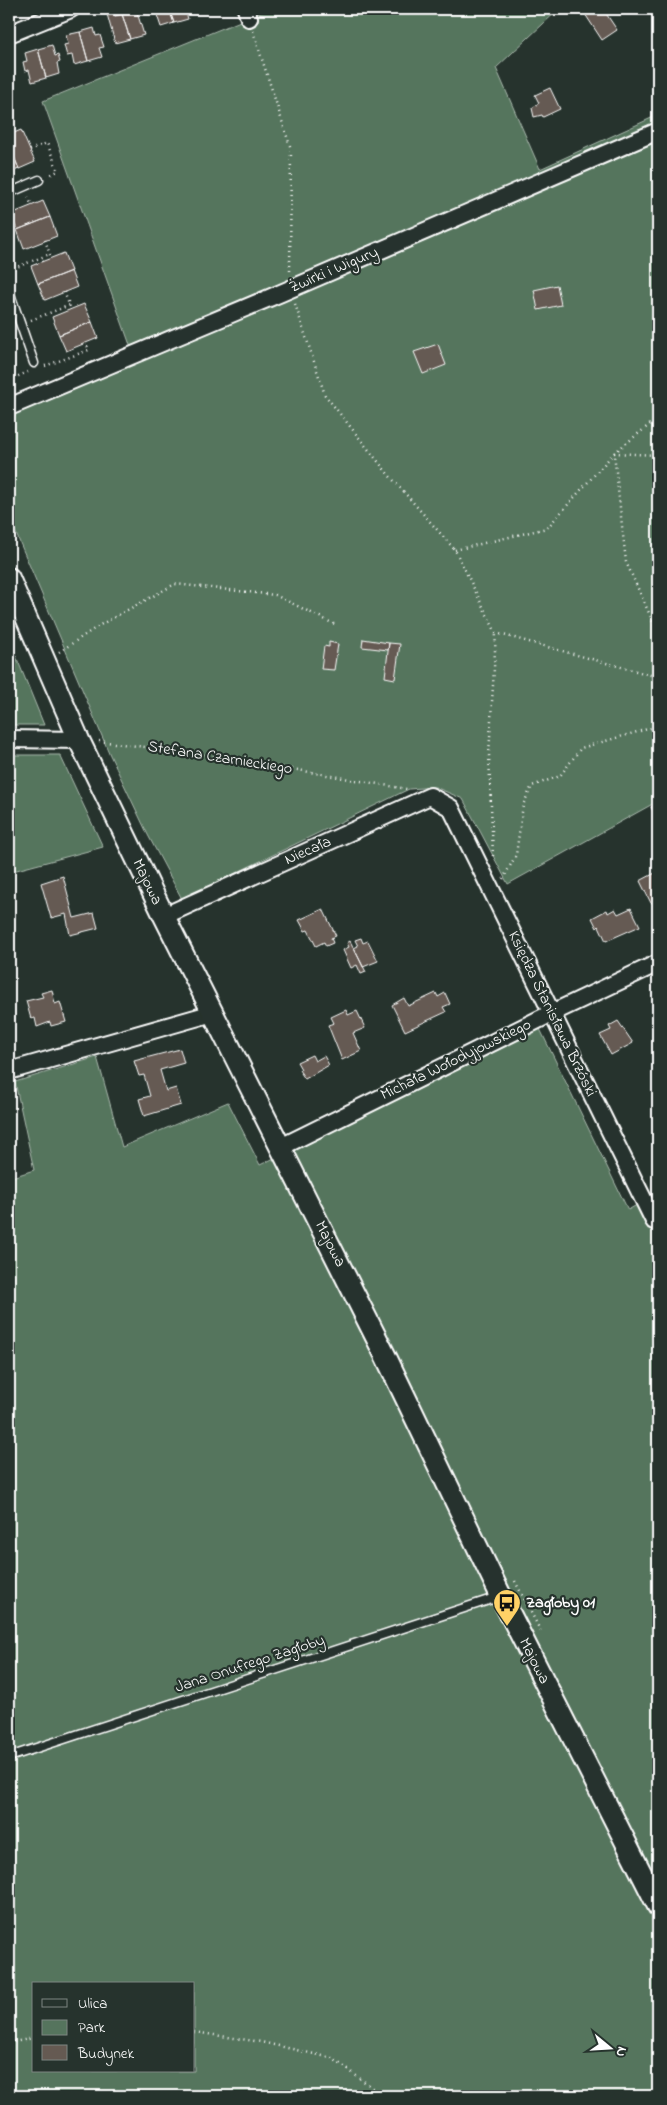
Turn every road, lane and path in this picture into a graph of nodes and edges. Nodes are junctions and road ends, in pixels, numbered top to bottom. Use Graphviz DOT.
graph roads {
  1 [pos="72,9"];
  2 [pos="247,13"];
  3 [pos="9,34"];
  4 [pos="658,131"];
  5 [pos="30,150"];
  6 [pos="40,180"];
  7 [pos="9,193"];
  8 [pos="45,240"];
  9 [pos="9,270"];
  10 [pos="290,289"];
  11 [pos="9,292"];
  12 [pos="64,292"];
  13 [pos="70,305"];
  14 [pos="71,309"];
  15 [pos="20,325"];
  16 [pos="86,343"];
  17 [pos="36,366"];
  18 [pos="9,380"];
  19 [pos="9,407"];
  20 [pos="658,418"];
  21 [pos="614,453"];
  22 [pos="658,455"];
  23 [pos="456,550"];
  24 [pos="9,578"];
  25 [pos="334,624"];
  26 [pos="496,632"];
  27 [pos="658,633"];
  28 [pos="45,661"];
  29 [pos="658,677"];
  30 [pos="658,726"];
  31 [pos="9,739"];
  32 [pos="79,740"];
  33 [pos="430,796"];
  34 [pos="493,858"];
  35 [pos="494,896"];
  36 [pos="164,916"];
  37 [pos="658,963"];
  38 [pos="213,1013"];
  39 [pos="552,1013"];
  40 [pos="9,1072"];
  41 [pos="281,1147"];
  42 [pos="654,1221"];
  43 [pos="501,1596"];
  44 [pos="9,1757"];
  45 [pos="658,1906"];
  46 [pos="195,2032"];
  47 [pos="32,2038"];
  48 [pos="9,2043"];
  49 [pos="384,2096"];
  1 -- 3 [label="street"];
  2 -- 10 [label="path"];
  4 -- 10 [label="street, Żwirki i Wigury"];
  5 -- 6 [label="path"];
  6 -- 7 [label="lane"];
  8 -- 9 [label="path"];
  10 -- 19 [label="street, Żwirki i Wigury"];
  10 -- 23 [label="path"];
  11 -- 15 [label="lane"];
  12 -- 13 [label="path"];
  13 -- 14 [label="path"];
  13 -- 15 [label="path"];
  15 -- 17 [label="lane"];
  16 -- 17 [label="path"];
  17 -- 18 [label="path"];
  20 -- 21 [label="path"];
  21 -- 22 [label="path"];
  21 -- 23 [label="path"];
  21 -- 27 [label="path"];
  23 -- 26 [label="path"];
  24 -- 28 [label="street, Majowa"];
  25 -- 28 [label="path"];
  26 -- 29 [label="path"];
  26 -- 34 [label="path"];
  28 -- 32 [label="street, Majowa"];
  30 -- 35 [label="path"];
  31 -- 32 [label="street"];
  32 -- 33 [label="path, Stefana Czarnieckiego"];
  32 -- 36 [label="street, Majowa"];
  33 -- 35 [label="street, Księdza Stanisława Brzóski"];
  33 -- 36 [label="street, Niecała"];
  35 -- 39 [label="street, Księdza Stanisława Brzóski"];
  36 -- 38 [label="street, Majowa"];
  37 -- 39 [label="street, Michała Wołodyjowskiego"];
  38 -- 40 [label="street"];
  38 -- 41 [label="street, Majowa"];
  39 -- 41 [label="street, Michała Wołodyjowskiego"];
  39 -- 42 [label="street, Księdza Stanisława Brzóski"];
  41 -- 43 [label="street, Majowa"];
  43 -- 44 [label="lane, Jana Onufrego Zagłoby"];
  43 -- 45 [label="street, Majowa"];
  46 -- 49 [label="path"];
  47 -- 48 [label="path"];
}
